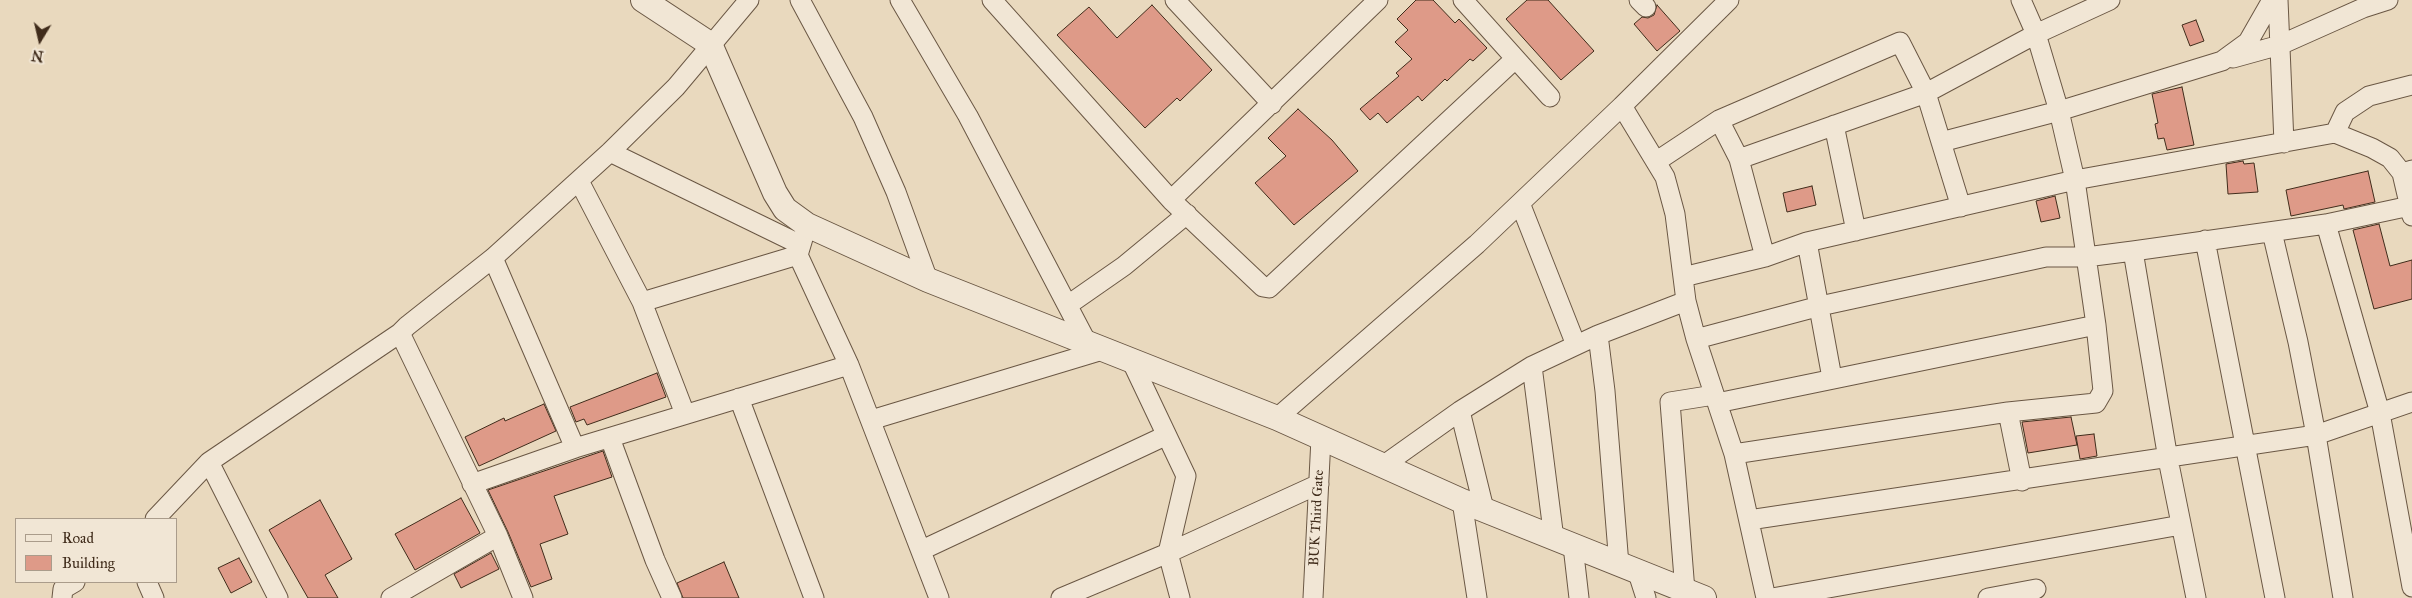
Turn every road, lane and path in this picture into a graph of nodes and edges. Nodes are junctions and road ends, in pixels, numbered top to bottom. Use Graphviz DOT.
graph roads {
  1 [pos="643,0"];
  2 [pos="749,0"];
  3 [pos="800,0"];
  4 [pos="900,0"];
  5 [pos="992,0"];
  6 [pos="1175,0"];
  7 [pos="1378,0"];
  8 [pos="1462,0"];
  9 [pos="1729,0"];
  10 [pos="2021,0"];
  11 [pos="2110,0"];
  12 [pos="2272,0"];
  13 [pos="2278,0"];
  14 [pos="2388,0"];
  15 [pos="2036,34"];
  16 [pos="710,44"];
  17 [pos="2280,45"];
  18 [pos="1515,58"];
  19 [pos="2222,61"];
  20 [pos="2412,85"];
  21 [pos="1926,93"];
  22 [pos="1550,98"];
  23 [pos="1272,104"];
  24 [pos="1622,106"];
  25 [pos="2059,111"];
  26 [pos="1719,120"];
  27 [pos="1834,125"];
  28 [pos="2335,133"];
  29 [pos="1941,142"];
  30 [pos="2284,143"];
  31 [pos="610,152"];
  32 [pos="1739,159"];
  33 [pos="1657,161"];
  34 [pos="2407,172"];
  35 [pos="2075,180"];
  36 [pos="579,181"];
  37 [pos="1171,200"];
  38 [pos="1520,203"];
  39 [pos="1961,207"];
  40 [pos="2411,211"];
  41 [pos="1187,214"];
  42 [pos="2326,224"];
  43 [pos="1856,231"];
  44 [pos="2272,232"];
  45 [pos="2205,240"];
  46 [pos="802,242"];
  47 [pos="1807,242"];
  48 [pos="2132,252"];
  49 [pos="1765,257"];
  50 [pos="2086,257"];
  51 [pos="494,258"];
  52 [pos="1683,277"];
  53 [pos="928,280"];
  54 [pos="1686,301"];
  55 [pos="642,302"];
  56 [pos="1068,305"];
  57 [pos="1820,306"];
  58 [pos="2096,325"];
  59 [pos="400,333"];
  60 [pos="1598,335"];
  61 [pos="1696,339"];
  62 [pos="1096,345"];
  63 [pos="1576,345"];
  64 [pos="1131,360"];
  65 [pos="849,365"];
  66 [pos="1532,366"];
  67 [pos="1832,378"];
  68 [pos="739,398"];
  69 [pos="1716,399"];
  70 [pos="2412,402"];
  71 [pos="1460,411"];
  72 [pos="2008,412"];
  73 [pos="2380,413"];
  74 [pos="685,414"];
  75 [pos="1278,418"];
  76 [pos="871,420"];
  77 [pos="2316,435"];
  78 [pos="1165,436"];
  79 [pos="610,438"];
  80 [pos="1321,438"];
  81 [pos="2247,445"];
  82 [pos="575,448"];
  83 [pos="1734,454"];
  84 [pos="2168,459"];
  85 [pos="208,462"];
  86 [pos="1384,465"];
  87 [pos="2022,481"];
  88 [pos="472,484"];
  89 [pos="1318,484"];
  90 [pos="1462,501"];
  91 [pos="1484,509"];
  92 [pos="156,518"];
  93 [pos="1749,520"];
  94 [pos="2181,524"];
  95 [pos="498,536"];
  96 [pos="1563,542"];
  97 [pos="2409,545"];
  98 [pos="922,550"];
  99 [pos="1168,553"];
  100 [pos="1628,569"];
  101 [pos="74,583"];
  102 [pos="147,583"];
  103 [pos="2412,587"];
  104 [pos="2036,589"];
  105 [pos="1694,594"];
  106 [pos="402,595"];
  107 [pos="62,598"];
  108 [pos="154,598"];
  109 [pos="278,598"];
  110 [pos="523,598"];
  111 [pos="672,598"];
  112 [pos="814,598"];
  113 [pos="939,598"];
  114 [pos="1061,598"];
  115 [pos="1180,598"];
  116 [pos="1313,598"];
  117 [pos="1477,598"];
  118 [pos="1579,598"];
  119 [pos="1646,598"];
  120 [pos="1766,598"];
  121 [pos="1772,598"];
  122 [pos="1988,598"];
  123 [pos="2196,598"];
  124 [pos="2276,598"];
  125 [pos="2343,598"];
  1 -- 16 [label="street"];
  2 -- 16 [label="street"];
  3 -- 53 [label="street"];
  4 -- 56 [label="street"];
  5 -- 37 [label="street"];
  6 -- 23 [label="street"];
  7 -- 23 [label="street"];
  8 -- 18 [label="street"];
  9 -- 24 [label="street"];
  10 -- 15 [label="street"];
  11 -- 15 [label="street"];
  12 -- 19 [label="street"];
  13 -- 17 [label="street"];
  14 -- 17 [label="street"];
  15 -- 21 [label="street"];
  15 -- 25 [label="street"];
  16 -- 31 [label="street"];
  16 -- 46 [label="street"];
  17 -- 19 [label="street"];
  17 -- 30 [label="street"];
  18 -- 22 [label="street"];
  18 -- 41 [label="street"];
  19 -- 25 [label="street"];
  20 -- 28 [label="street"];
  21 -- 26 [label="street"];
  21 -- 27 [label="street"];
  21 -- 29 [label="street"];
  23 -- 37 [label="street"];
  24 -- 33 [label="street"];
  24 -- 38 [label="street"];
  25 -- 29 [label="street"];
  25 -- 35 [label="street"];
  26 -- 32 [label="street"];
  26 -- 33 [label="street"];
  27 -- 32 [label="street"];
  27 -- 43 [label="street"];
  28 -- 30 [label="street"];
  28 -- 34 [label="street"];
  29 -- 39 [label="street"];
  30 -- 35 [label="street"];
  31 -- 36 [label="street"];
  31 -- 46 [label="street"];
  32 -- 49 [label="street"];
  33 -- 52 [label="street"];
  34 -- 40 [label="street"];
  35 -- 39 [label="street"];
  35 -- 50 [label="street"];
  36 -- 51 [label="street"];
  36 -- 55 [label="street"];
  37 -- 41 [label="street"];
  38 -- 63 [label="street"];
  38 -- 75 [label="street"];
  39 -- 43 [label="street"];
  40 -- 42 [label="street"];
  41 -- 56 [label="street"];
  42 -- 44 [label="street"];
  42 -- 73 [label="street"];
  43 -- 47 [label="street"];
  44 -- 45 [label="street"];
  44 -- 77 [label="street"];
  45 -- 48 [label="street"];
  45 -- 81 [label="street"];
  46 -- 53 [label="street"];
  46 -- 55 [label="street"];
  46 -- 65 [label="street"];
  47 -- 49 [label="street"];
  47 -- 57 [label="street"];
  48 -- 50 [label="street"];
  48 -- 84 [label="street"];
  49 -- 52 [label="street"];
  50 -- 57 [label="street"];
  50 -- 58 [label="street"];
  51 -- 59 [label="street"];
  51 -- 82 [label="street"];
  52 -- 54 [label="street"];
  53 -- 62 [label="street"];
  54 -- 60 [label="street"];
  54 -- 61 [label="street"];
  55 -- 74 [label="street"];
  56 -- 62 [label="street"];
  57 -- 61 [label="street"];
  57 -- 67 [label="street"];
  58 -- 67 [label="street"];
  58 -- 72 [label="street"];
  59 -- 85 [label="street"];
  59 -- 88 [label="street"];
  60 -- 63 [label="street"];
  60 -- 100 [label="street"];
  61 -- 69 [label="street"];
  62 -- 64 [label="street"];
  62 -- 76 [label="street"];
  63 -- 66 [label="street"];
  64 -- 75 [label="street"];
  64 -- 78 [label="street"];
  65 -- 68 [label="street"];
  65 -- 76 [label="street"];
  66 -- 71 [label="street"];
  66 -- 96 [label="street"];
  67 -- 69 [label="street"];
  68 -- 74 [label="street"];
  68 -- 112 [label="street"];
  69 -- 83 [label="street"];
  69 -- 105 [label="street"];
  70 -- 73 [label="street"];
  71 -- 86 [label="street"];
  71 -- 91 [label="street"];
  72 -- 83 [label="street"];
  72 -- 87 [label="street"];
  73 -- 77 [label="street"];
  73 -- 97 [label="street"];
  74 -- 79 [label="street"];
  75 -- 80 [label="street"];
  76 -- 98 [label="street"];
  77 -- 81 [label="street"];
  77 -- 125 [label="street"];
  78 -- 98 [label="street"];
  78 -- 99 [label="street"];
  79 -- 82 [label="street"];
  79 -- 111 [label="street"];
  80 -- 86 [label="street"];
  80 -- 89 [label="street, BUK Third Gate"];
  81 -- 84 [label="street"];
  81 -- 124 [label="street"];
  82 -- 88 [label="street"];
  83 -- 93 [label="street"];
  84 -- 87 [label="street"];
  84 -- 94 [label="street"];
  85 -- 92 [label="street"];
  85 -- 109 [label="street"];
  86 -- 90 [label="street"];
  87 -- 93 [label="street"];
  88 -- 95 [label="street"];
  89 -- 99 [label="street"];
  89 -- 116 [label="street, BUK Third Gate"];
  90 -- 91 [label="street"];
  90 -- 117 [label="street"];
  91 -- 96 [label="street"];
  93 -- 120 [label="street"];
  94 -- 121 [label="street"];
  94 -- 123 [label="street"];
  95 -- 106 [label="street"];
  95 -- 110 [label="street"];
  96 -- 100 [label="street"];
  96 -- 118 [label="street"];
  97 -- 103 [label="street"];
  98 -- 113 [label="street"];
  99 -- 114 [label="street"];
  99 -- 115 [label="street"];
  100 -- 105 [label="street"];
  100 -- 119 [label="street"];
  101 -- 107 [label="street"];
  102 -- 108 [label="street"];
  104 -- 122 [label="street"];
}
